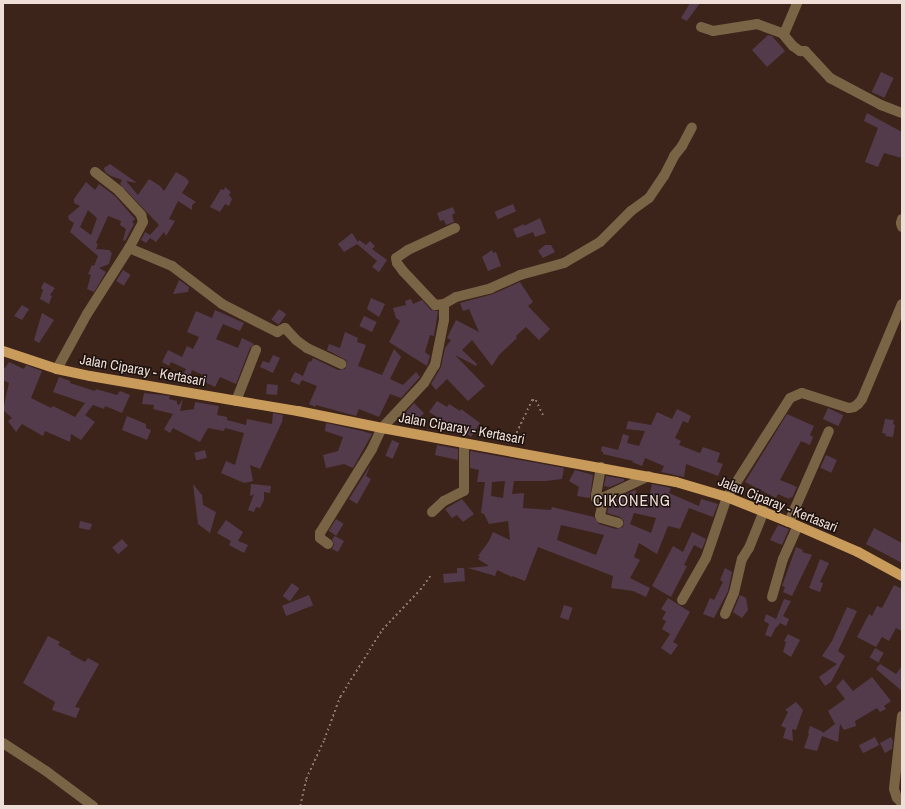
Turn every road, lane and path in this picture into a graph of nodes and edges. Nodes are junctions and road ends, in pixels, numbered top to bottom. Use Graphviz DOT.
graph roads {
  1 [pos="797,3"];
  2 [pos="700,27"];
  3 [pos="784,34"];
  4 [pos="902,113"];
  5 [pos="692,127"];
  6 [pos="95,172"];
  7 [pos="455,228"];
  8 [pos="129,248"];
  9 [pos="444,304"];
  10 [pos="902,304"];
  11 [pos="256,350"];
  12 [pos="3,351"];
  13 [pos="341,364"];
  14 [pos="57,369"];
  15 [pos="236,401"];
  16 [pos="543,415"];
  17 [pos="382,428"];
  18 [pos="829,431"];
  19 [pos="464,443"];
  20 [pos="507,451"];
  21 [pos="601,467"];
  22 [pos="649,476"];
  23 [pos="727,497"];
  24 [pos="604,498"];
  25 [pos="764,511"];
  26 [pos="432,512"];
  27 [pos="618,523"];
  28 [pos="794,524"];
  29 [pos="328,544"];
  30 [pos="431,575"];
  31 [pos="902,576"];
  32 [pos="772,597"];
  33 [pos="682,600"];
  34 [pos="725,614"];
  35 [pos="902,716"];
  36 [pos="3,742"];
  37 [pos="902,803"];
  38 [pos="93,806"];
  39 [pos="300,806"];
  1 -- 3 [label="street"];
  2 -- 3 [label="street"];
  3 -- 4 [label="street"];
  5 -- 9 [label="street"];
  6 -- 8 [label="street"];
  7 -- 9 [label="street"];
  8 -- 13 [label="street"];
  8 -- 14 [label="street"];
  9 -- 17 [label="street"];
  10 -- 23 [label="street"];
  11 -- 15 [label="street"];
  12 -- 14 [label="main road, Jalan Ciparay - Kertasari"];
  14 -- 15 [label="main road, Jalan Ciparay - Kertasari"];
  15 -- 17 [label="main road, Jalan Ciparay - Kertasari"];
  16 -- 20 [label="path"];
  17 -- 19 [label="main road, Jalan Ciparay - Kertasari"];
  17 -- 29 [label="street"];
  18 -- 28 [label="street"];
  19 -- 20 [label="main road, Jalan Ciparay - Kertasari"];
  19 -- 26 [label="street"];
  20 -- 21 [label="main road, Jalan Ciparay - Kertasari"];
  21 -- 22 [label="main road, Jalan Ciparay - Kertasari"];
  21 -- 24 [label="street"];
  22 -- 23 [label="main road, Jalan Ciparay - Kertasari"];
  22 -- 24 [label="street"];
  23 -- 25 [label="main road, Jalan Ciparay - Kertasari"];
  23 -- 33 [label="street"];
  24 -- 27 [label="street"];
  25 -- 28 [label="main road, Jalan Ciparay - Kertasari"];
  25 -- 34 [label="street"];
  28 -- 31 [label="main road, Jalan Ciparay - Kertasari"];
  28 -- 32 [label="street"];
  30 -- 39 [label="path"];
  35 -- 37 [label="street"];
  36 -- 38 [label="street"];
}
